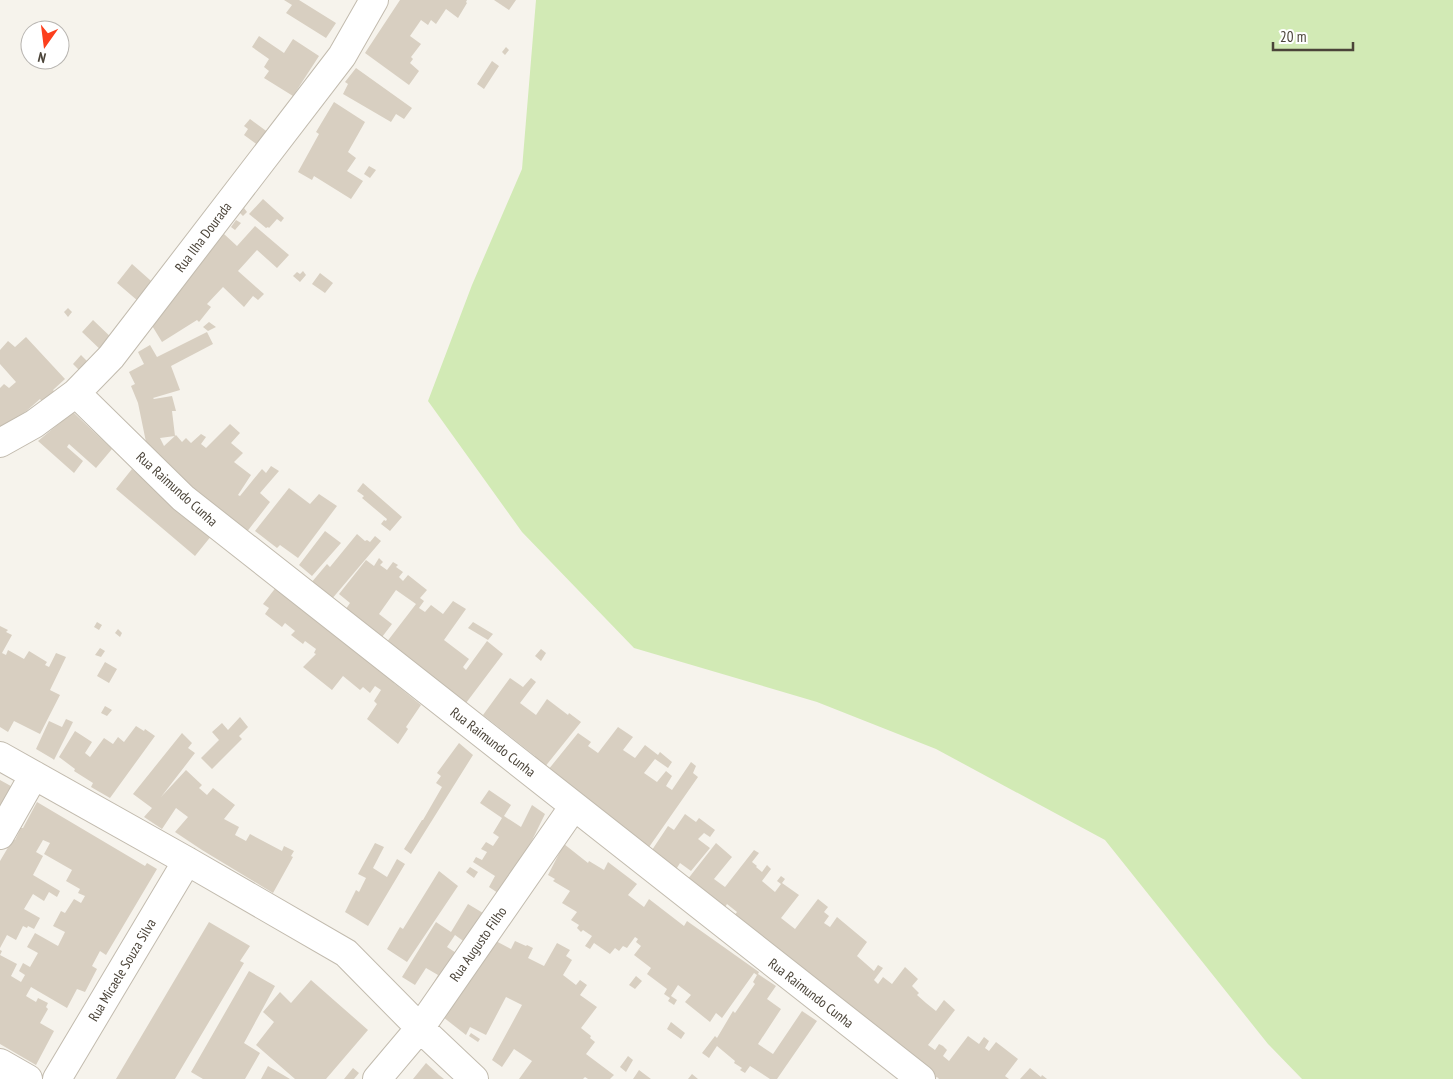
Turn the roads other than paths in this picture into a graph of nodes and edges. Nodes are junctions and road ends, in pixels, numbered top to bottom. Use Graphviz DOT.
graph roads {
  1 [pos="374,0"];
  2 [pos="76,393"];
  3 [pos="0,443"];
  4 [pos="0,756"];
  5 [pos="34,775"];
  6 [pos="574,806"];
  7 [pos="0,835"];
  8 [pos="188,861"];
  9 [pos="420,1028"];
  10 [pos="0,1063"];
  11 [pos="28,1079"];
  12 [pos="56,1079"];
  13 [pos="377,1079"];
  14 [pos="474,1079"];
  15 [pos="921,1079"];
  1 -- 2 [label="street, Rua Ilha Dourada"];
  2 -- 3 [label="street, Rua Ilha Dourada"];
  2 -- 6 [label="street, Rua Raimundo Cunha"];
  4 -- 5 [label="street"];
  5 -- 7 [label="street"];
  5 -- 8 [label="street"];
  6 -- 9 [label="street, Rua Augusto Filho"];
  6 -- 15 [label="street, Rua Raimundo Cunha"];
  8 -- 9 [label="street"];
  8 -- 12 [label="street, Rua Micaele Souza Silva"];
  9 -- 13 [label="street, Rua Augusto Filho"];
  9 -- 14 [label="street"];
  10 -- 11 [label="street"];
}
